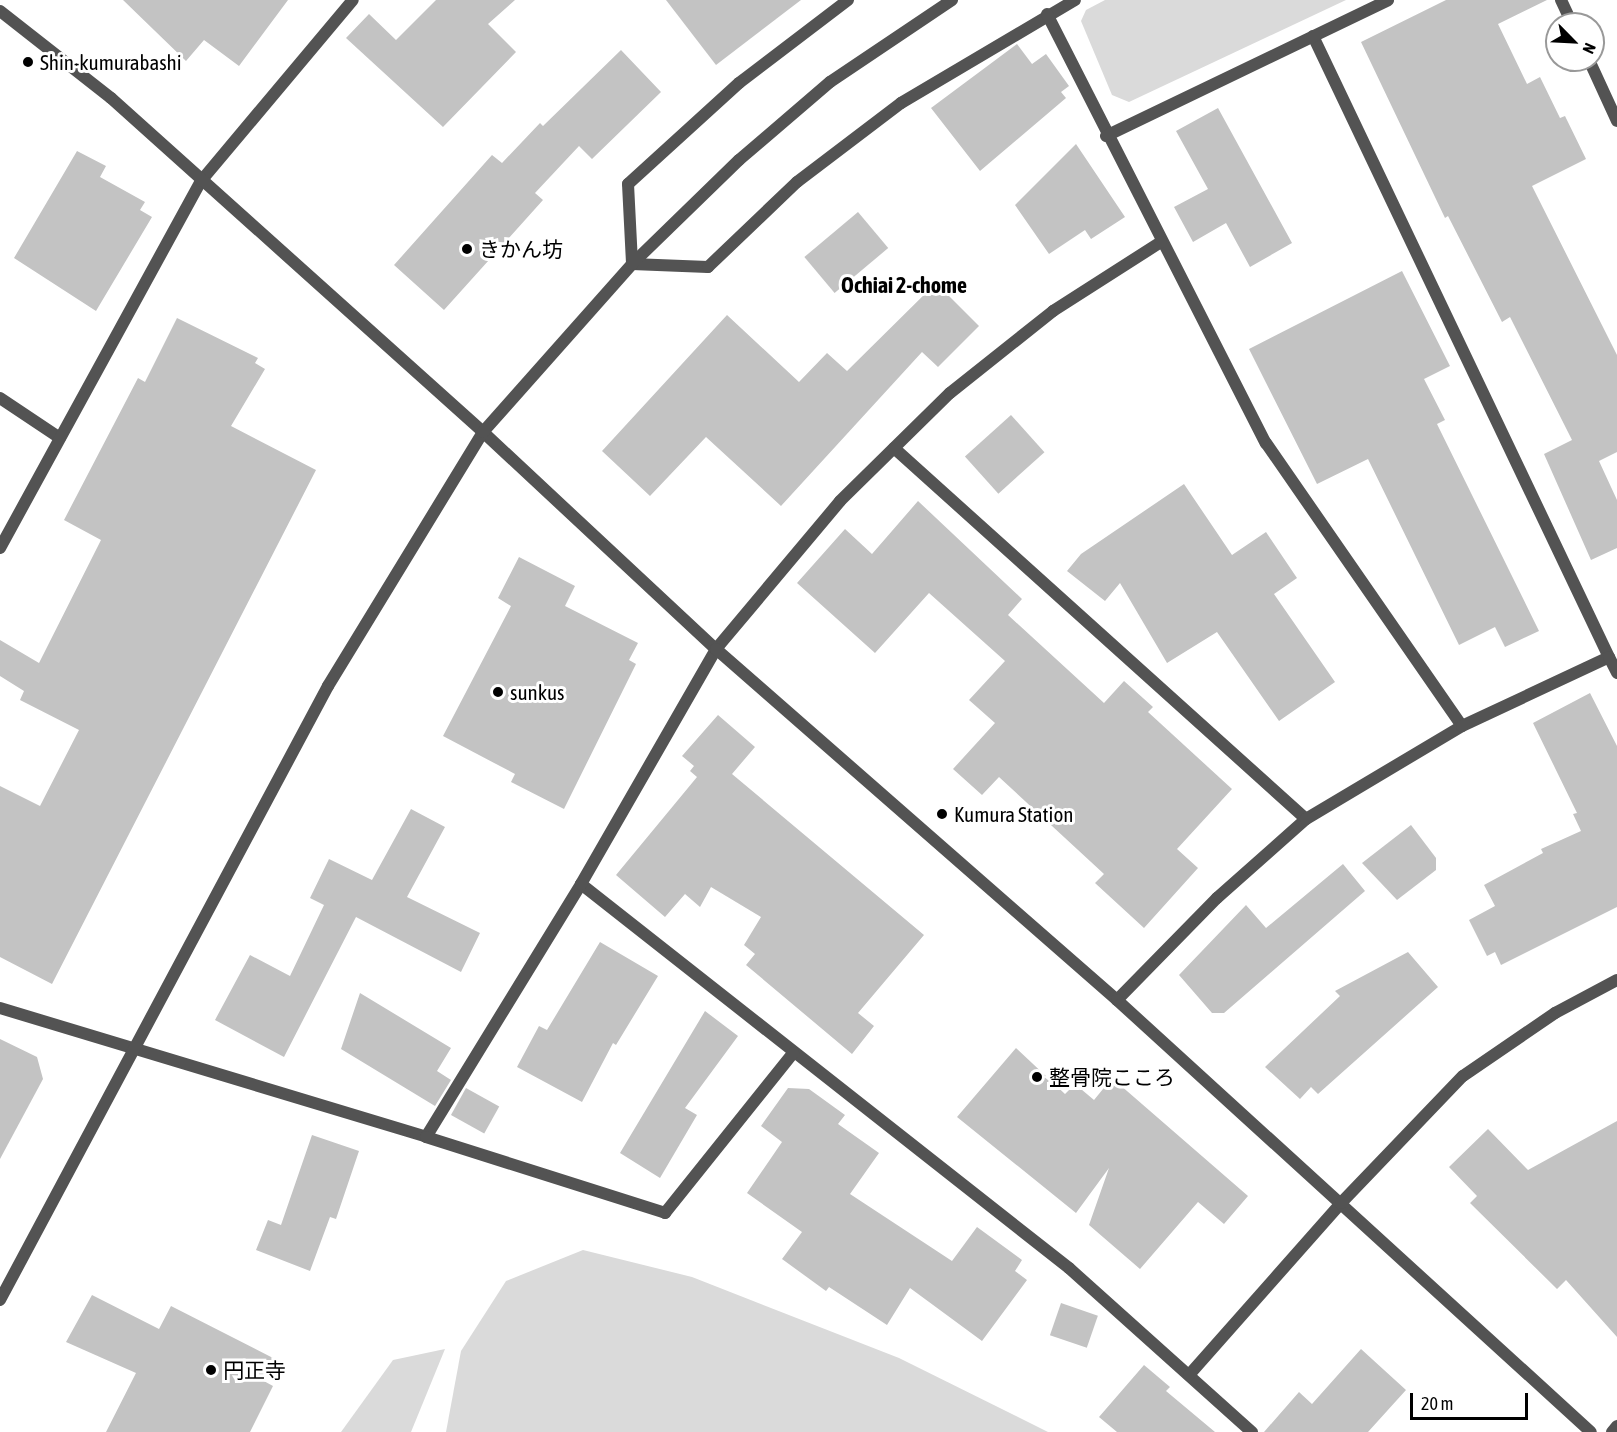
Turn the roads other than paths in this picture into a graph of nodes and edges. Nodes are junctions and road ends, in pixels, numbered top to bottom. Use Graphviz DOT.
graph roads {
  1 [pos="353,0"];
  2 [pos="848,0"];
  3 [pos="952,0"];
  4 [pos="1076,0"];
  5 [pos="1388,0"];
  6 [pos="0,11"];
  7 [pos="1047,14"];
  8 [pos="1313,36"];
  9 [pos="1595,72"];
  10 [pos="1617,121"];
  11 [pos="1106,136"];
  12 [pos="201,181"];
  13 [pos="1161,242"];
  14 [pos="632,264"];
  15 [pos="0,398"];
  16 [pos="483,432"];
  17 [pos="60,438"];
  18 [pos="894,448"];
  19 [pos="0,548"];
  20 [pos="716,649"];
  21 [pos="1609,657"];
  22 [pos="1617,673"];
  23 [pos="1462,726"];
  24 [pos="1306,819"];
  25 [pos="581,884"];
  26 [pos="1617,980"];
  27 [pos="1117,1000"];
  28 [pos="0,1008"];
  29 [pos="134,1050"];
  30 [pos="793,1053"];
  31 [pos="426,1137"];
  32 [pos="1341,1203"];
  33 [pos="0,1300"];
  34 [pos="1189,1375"];
  35 [pos="1617,1426"];
  36 [pos="1252,1432"];
  37 [pos="1591,1432"];
  38 [pos="1612,1432"];
  1 -- 12 [label="street"];
  2 -- 14 [label="street"];
  3 -- 14 [label="street"];
  4 -- 7 [label="street"];
  5 -- 8 [label="street"];
  6 -- 12 [label="street"];
  7 -- 11 [label="street"];
  7 -- 14 [label="street"];
  8 -- 11 [label="street"];
  8 -- 21 [label="street"];
  9 -- 10 [label="street"];
  11 -- 13 [label="street"];
  12 -- 16 [label="street"];
  12 -- 17 [label="street"];
  13 -- 18 [label="street"];
  13 -- 23 [label="street"];
  14 -- 16 [label="street"];
  15 -- 17 [label="street"];
  16 -- 20 [label="street"];
  16 -- 29 [label="street"];
  17 -- 19 [label="street"];
  18 -- 20 [label="street"];
  18 -- 24 [label="street"];
  20 -- 25 [label="street"];
  20 -- 27 [label="street"];
  21 -- 22 [label="street"];
  21 -- 23 [label="street"];
  23 -- 24 [label="street"];
  24 -- 27 [label="street"];
  25 -- 30 [label="street"];
  25 -- 31 [label="street"];
  26 -- 32 [label="street"];
  27 -- 32 [label="street"];
  28 -- 29 [label="street"];
  29 -- 31 [label="street"];
  29 -- 33 [label="street"];
  30 -- 31 [label="street"];
  30 -- 34 [label="street"];
  32 -- 34 [label="street"];
  32 -- 37 [label="street"];
  34 -- 36 [label="street"];
  35 -- 38 [label="street"];
}
